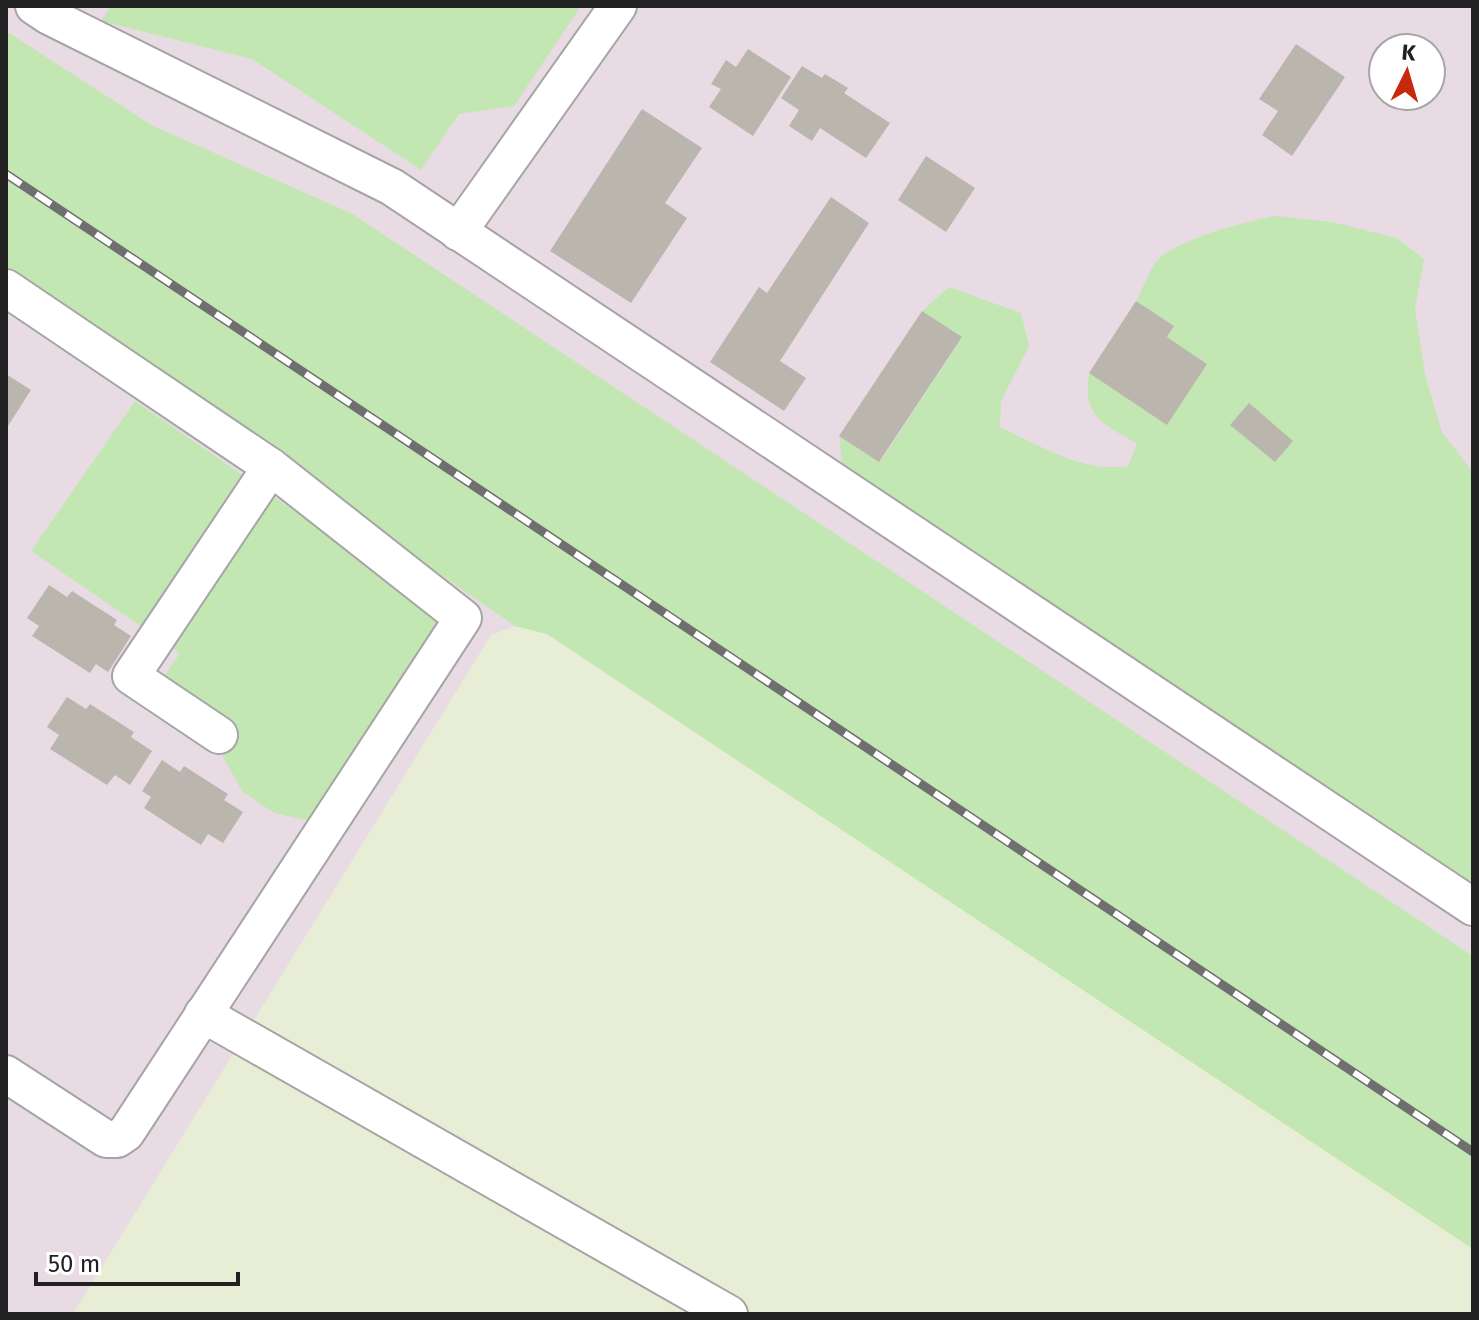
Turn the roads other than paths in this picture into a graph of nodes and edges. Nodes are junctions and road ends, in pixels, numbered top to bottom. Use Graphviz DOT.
graph roads {
  1 [pos="618,6"];
  2 [pos="46,9"];
  3 [pos="458,232"];
  4 [pos="6,288"];
  5 [pos="271,467"];
  6 [pos="219,735"];
  7 [pos="1473,907"];
  8 [pos="203,1014"];
  9 [pos="6,1074"];
  10 [pos="729,1314"];
  1 -- 3 [label="street"];
  2 -- 3 [label="street"];
  3 -- 7 [label="street"];
  4 -- 5 [label="street"];
  5 -- 6 [label="street"];
  5 -- 8 [label="street"];
  8 -- 9 [label="street"];
  8 -- 10 [label="street"];
}
